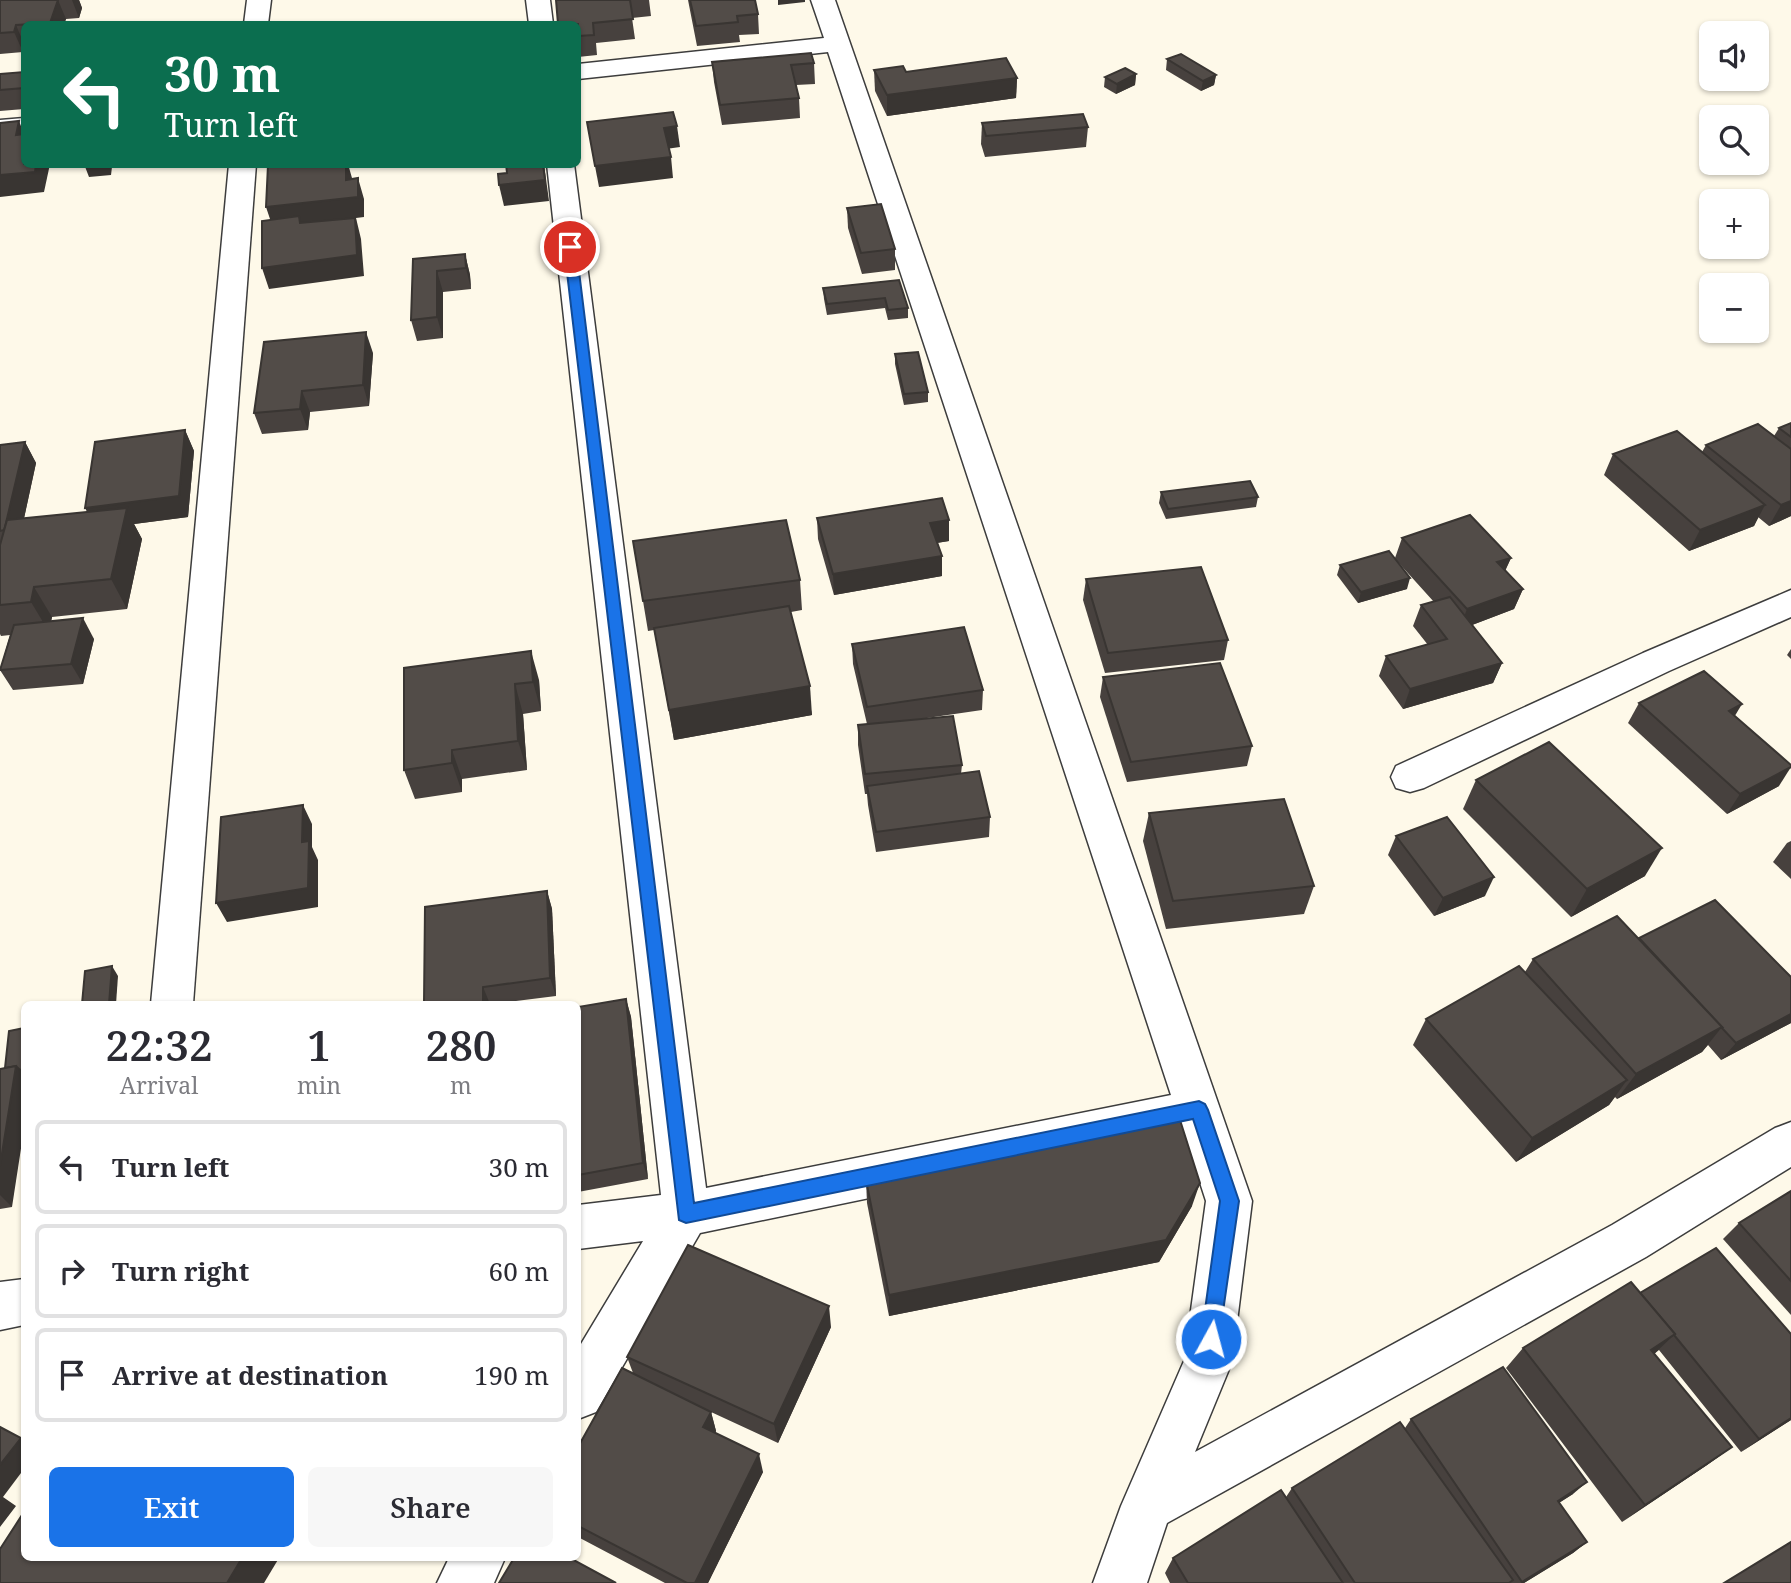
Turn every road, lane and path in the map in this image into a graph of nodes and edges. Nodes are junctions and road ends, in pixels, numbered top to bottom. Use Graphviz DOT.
graph roads {
  1 [pos="259,0"];
  2 [pos="538,0"];
  3 [pos="823,0"];
  4 [pos="256,21"];
  5 [pos="541,21"];
  6 [pos="838,44"];
  7 [pos="581,72"];
  8 [pos="21,126"];
  9 [pos="0,128"];
  10 [pos="243,168"];
  11 [pos="560,168"];
  12 [pos="1791,603"];
  13 [pos="1410,778"];
  14 [pos="172,1001"];
  15 [pos="1199,1110"];
  16 [pos="1791,1143"];
  17 [pos="686,1214"];
  18 [pos="581,1227"];
  19 [pos="21,1302"];
  20 [pos="0,1306"];
  21 [pos="581,1389"];
  22 [pos="1147,1506"];
  23 [pos="477,1561"];
  24 [pos="464,1583"];
  25 [pos="1120,1583"];
  1 -- 4 [label="street"];
  2 -- 5 [label="street"];
  3 -- 6 [label="street"];
  6 -- 7 [label="street"];
  6 -- 15 [label="street"];
  8 -- 9 [label="street"];
  10 -- 14 [label="street"];
  11 -- 17 [label="street"];
  12 -- 13 [label="street"];
  15 -- 17 [label="street"];
  15 -- 22 [label="street"];
  16 -- 22 [label="street"];
  17 -- 18 [label="street"];
  17 -- 21 [label="street"];
  19 -- 20 [label="street"];
  22 -- 25 [label="street"];
  23 -- 24 [label="street"];
}
